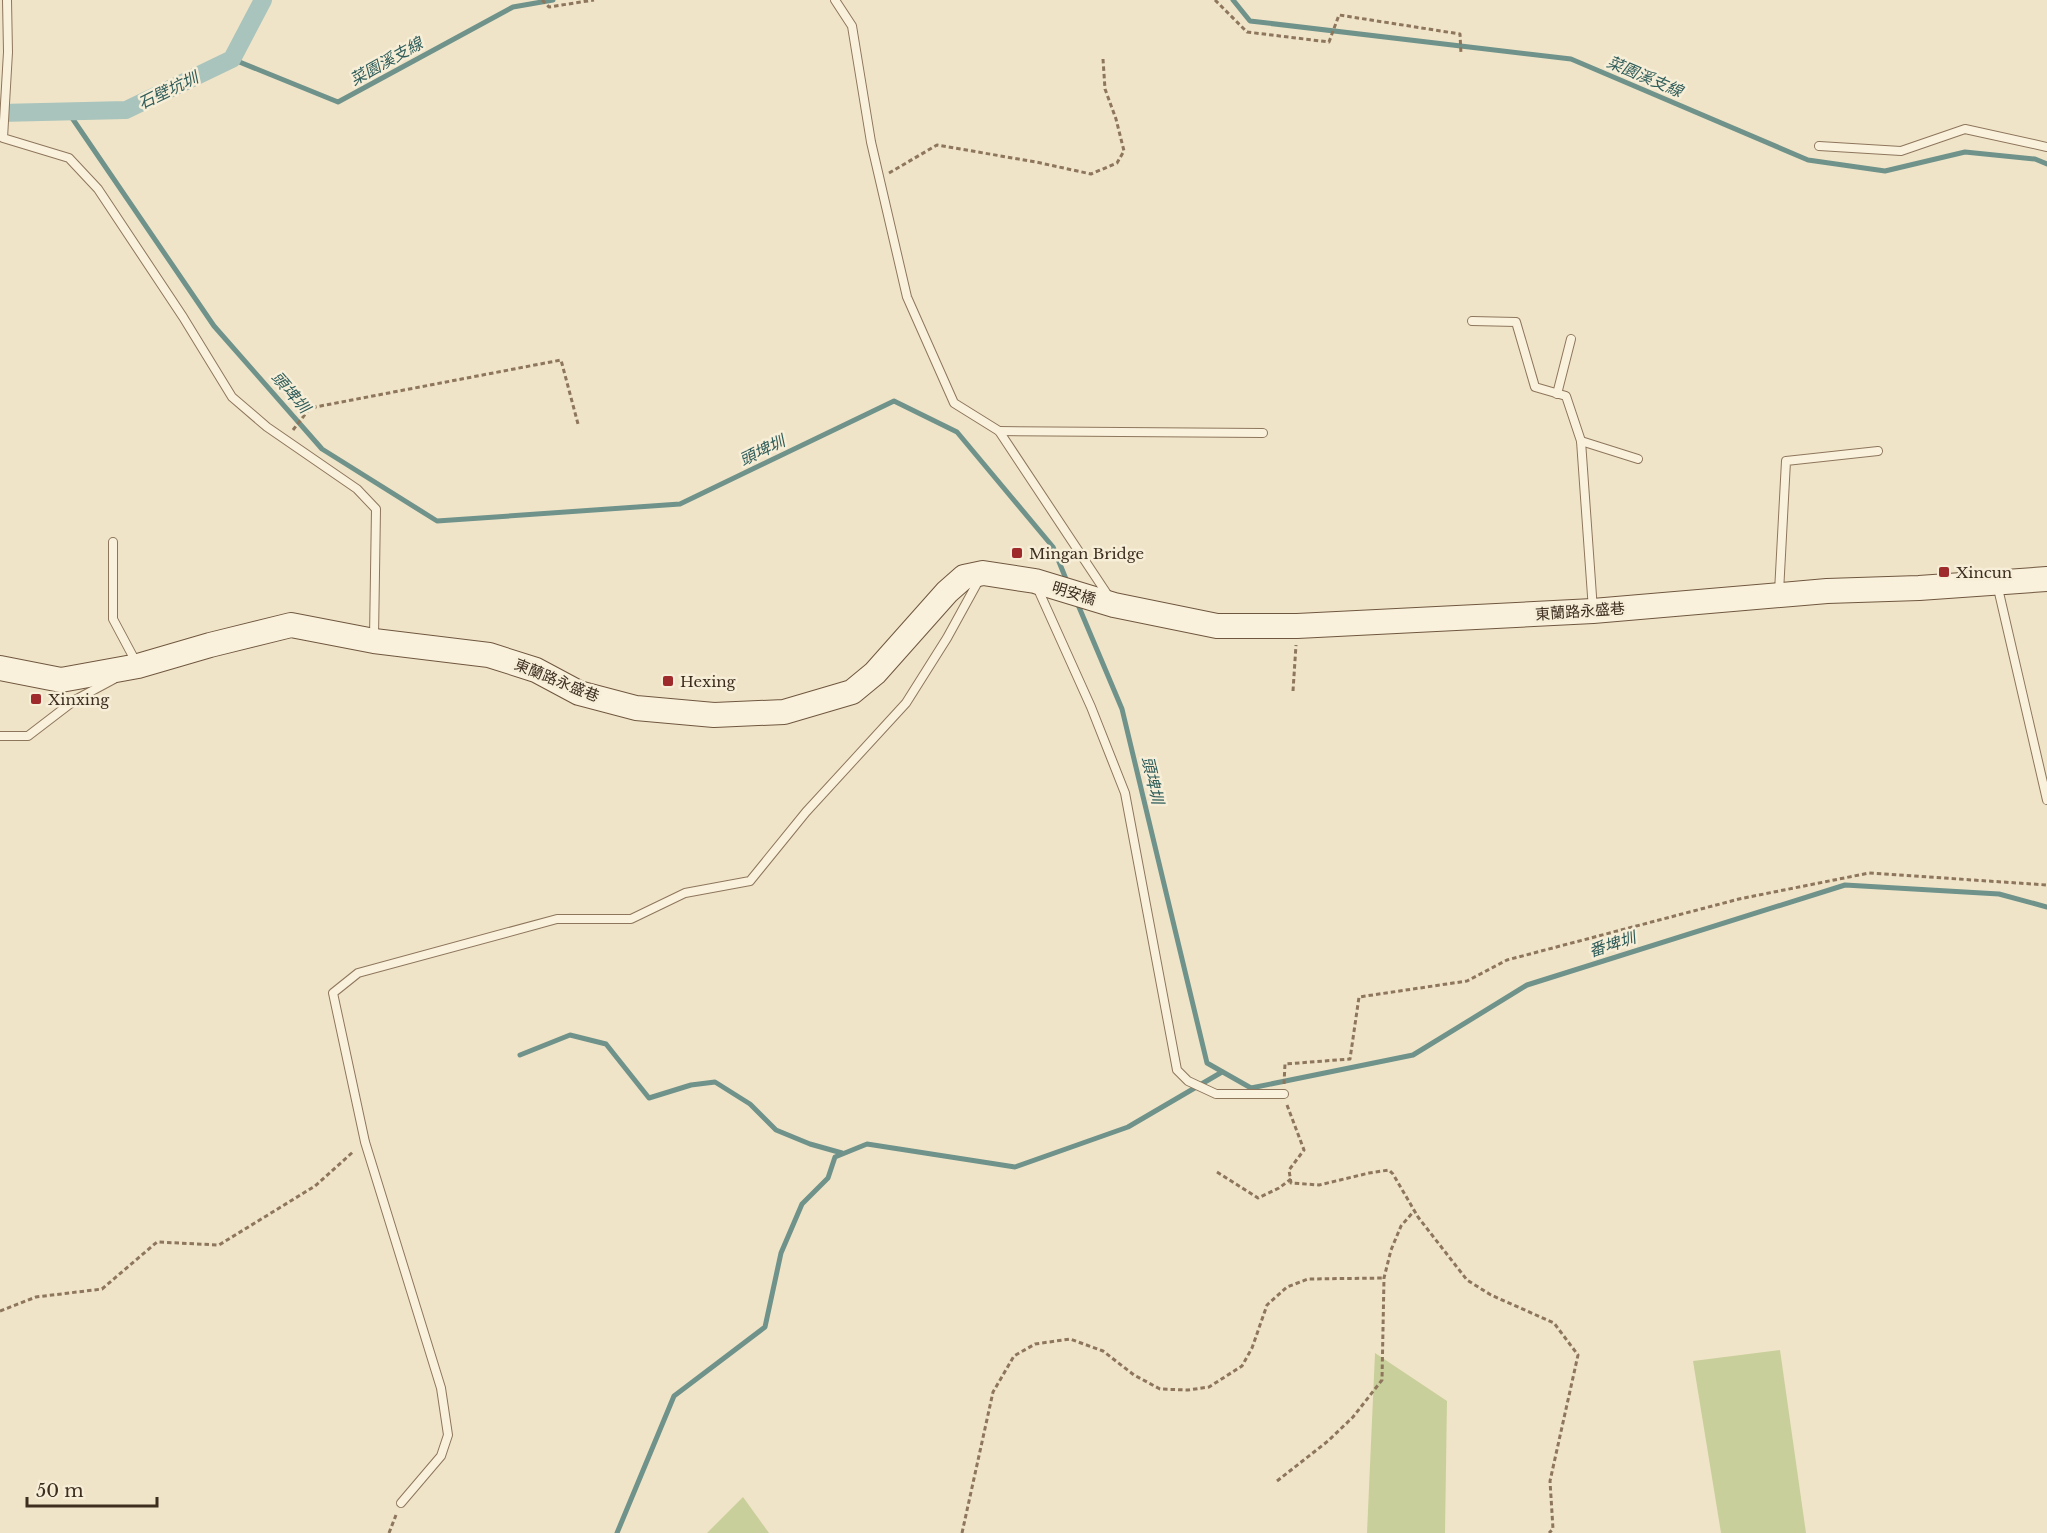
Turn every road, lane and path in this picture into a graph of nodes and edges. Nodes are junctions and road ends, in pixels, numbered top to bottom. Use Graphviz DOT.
graph roads {
  1 [pos="7,0"];
  2 [pos="542,0"];
  3 [pos="594,0"];
  4 [pos="835,0"];
  5 [pos="1215,0"];
  6 [pos="1461,54"];
  7 [pos="1102,59"];
  8 [pos="1819,146"];
  9 [pos="2047,147"];
  10 [pos="880,178"];
  11 [pos="1472,321"];
  12 [pos="1571,339"];
  13 [pos="1557,394"];
  14 [pos="578,423"];
  15 [pos="999,431"];
  16 [pos="1263,433"];
  17 [pos="286,439"];
  18 [pos="1581,441"];
  19 [pos="1878,451"];
  20 [pos="1638,459"];
  21 [pos="113,542"];
  22 [pos="983,573"];
  23 [pos="2047,579"];
  24 [pos="1035,581"];
  25 [pos="1997,582"];
  26 [pos="1779,595"];
  27 [pos="1114,605"];
  28 [pos="1593,611"];
  29 [pos="1297,626"];
  30 [pos="374,641"];
  31 [pos="138,666"];
  32 [pos="0,668"];
  33 [pos="1293,691"];
  34 [pos="0,736"];
  35 [pos="2047,800"];
  36 [pos="2047,885"];
  37 [pos="1284,1094"];
  38 [pos="364,1142"];
  39 [pos="1217,1172"];
  40 [pos="1291,1179"];
  41 [pos="1414,1211"];
  42 [pos="1384,1278"];
  43 [pos="0,1311"];
  44 [pos="1277,1481"];
  45 [pos="401,1503"];
  46 [pos="389,1533"];
  47 [pos="962,1533"];
  48 [pos="1549,1533"];
  1 -- 17 [label="lane"];
  2 -- 3 [label="path"];
  4 -- 10 [label="lane"];
  5 -- 6 [label="path"];
  7 -- 10 [label="path"];
  8 -- 9 [label="lane"];
  10 -- 15 [label="lane"];
  11 -- 13 [label="lane"];
  12 -- 13 [label="lane"];
  13 -- 18 [label="lane"];
  14 -- 17 [label="path"];
  15 -- 16 [label="lane"];
  15 -- 27 [label="lane"];
  17 -- 30 [label="lane"];
  18 -- 20 [label="lane"];
  18 -- 28 [label="lane"];
  19 -- 26 [label="lane"];
  21 -- 31 [label="lane"];
  22 -- 24 [label="street"];
  22 -- 30 [label="street, 東蘭路永盛巷"];
  22 -- 38 [label="lane"];
  23 -- 25 [label="street, 東蘭路永盛巷"];
  24 -- 27 [label="street, 明安橋"];
  24 -- 37 [label="lane"];
  25 -- 26 [label="street, 東蘭路永盛巷"];
  25 -- 35 [label="lane"];
  26 -- 28 [label="street, 東蘭路永盛巷"];
  27 -- 29 [label="street, 東蘭路永盛巷"];
  28 -- 29 [label="street, 東蘭路永盛巷"];
  29 -- 33 [label="path"];
  30 -- 31 [label="street, 東蘭路永盛巷"];
  31 -- 32 [label="street, 東蘭路永盛巷"];
  31 -- 34 [label="lane"];
  36 -- 37 [label="path"];
  37 -- 40 [label="path"];
  38 -- 43 [label="path"];
  38 -- 45 [label="lane"];
  39 -- 40 [label="path"];
  40 -- 41 [label="path"];
  41 -- 42 [label="path"];
  41 -- 48 [label="path"];
  42 -- 44 [label="path"];
  42 -- 47 [label="path"];
  45 -- 46 [label="path"];
}
